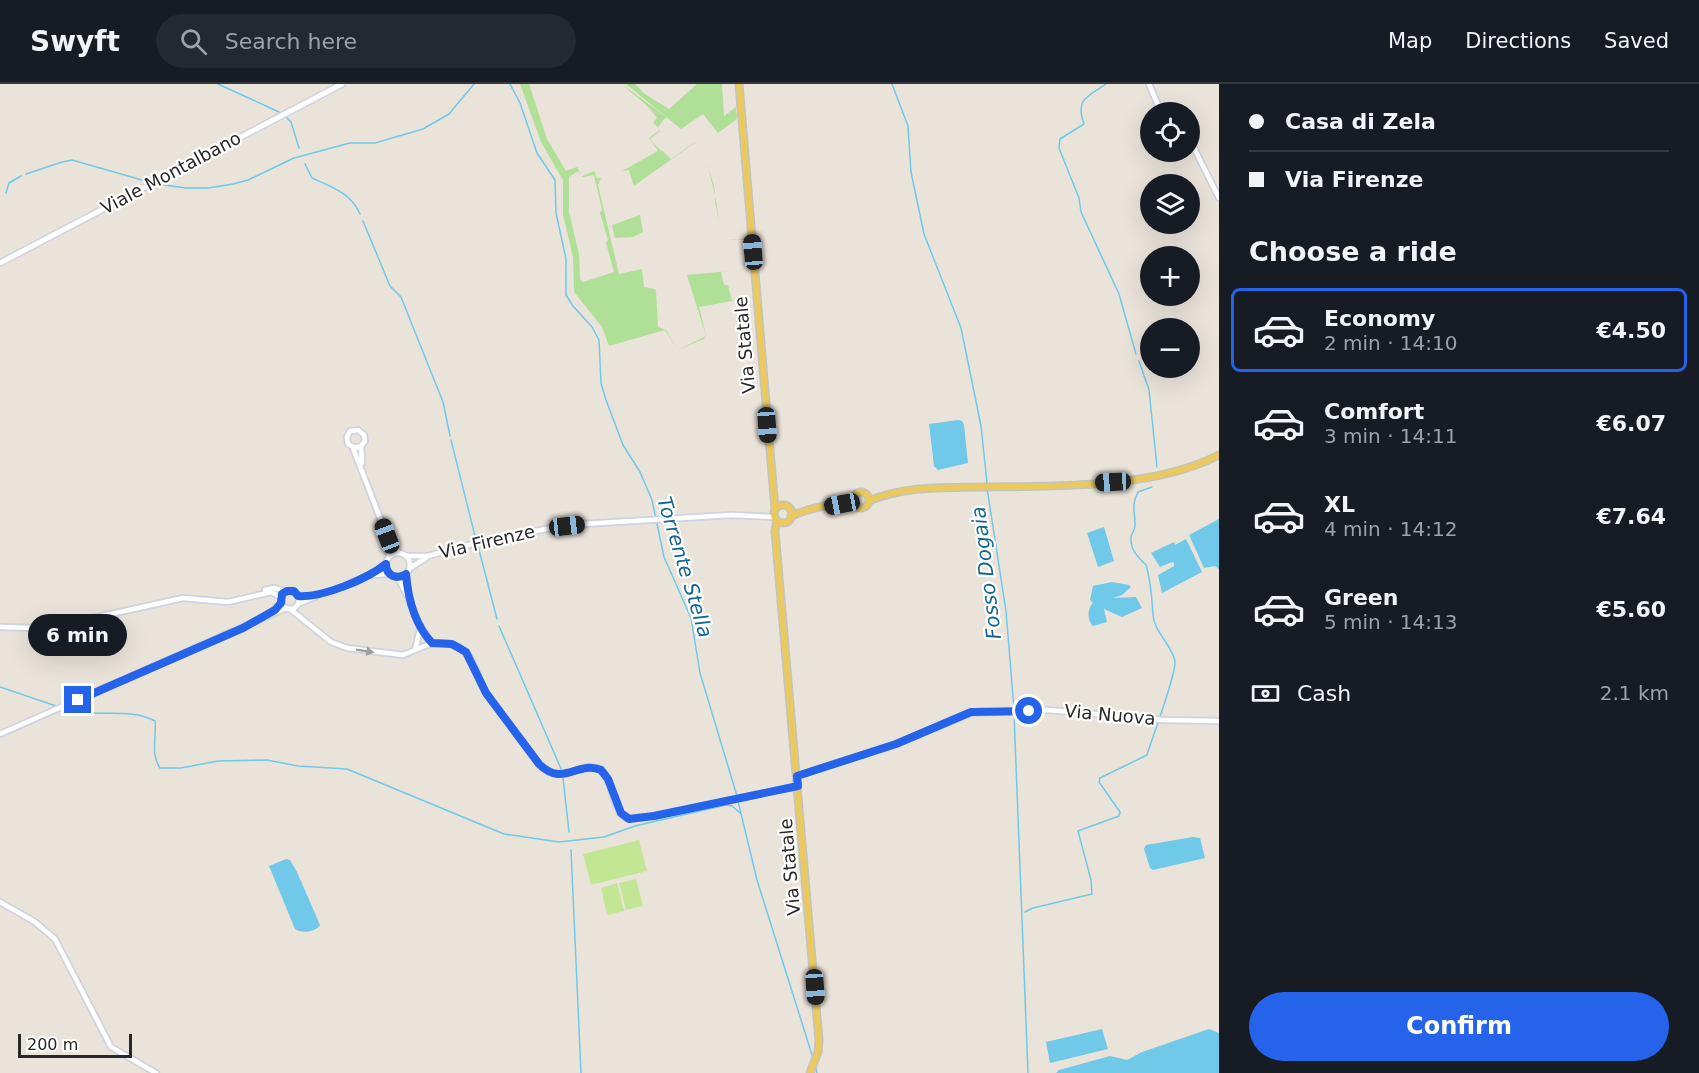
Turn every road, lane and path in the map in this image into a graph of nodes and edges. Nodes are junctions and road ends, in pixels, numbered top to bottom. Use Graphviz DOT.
graph roads {
  1 [pos="342,84"];
  2 [pos="739,84"];
  3 [pos="1149,84"];
  4 [pos="1157,102"];
  5 [pos="1200,160"];
  6 [pos="1219,198"];
  7 [pos="0,263"];
  8 [pos="361,446"];
  9 [pos="353,448"];
  10 [pos="1219,455"];
  11 [pos="362,466"];
  12 [pos="773,496"];
  13 [pos="868,498"];
  14 [pos="854,500"];
  15 [pos="782,505"];
  16 [pos="791,513"];
  17 [pos="776,516"];
  18 [pos="387,536"];
  19 [pos="399,553"];
  20 [pos="406,556"];
  21 [pos="428,556"];
  22 [pos="389,557"];
  23 [pos="386,564"];
  24 [pos="410,568"];
  25 [pos="389,574"];
  26 [pos="406,574"];
  27 [pos="369,575"];
  28 [pos="397,578"];
  29 [pos="285,591"];
  30 [pos="329,591"];
  31 [pos="408,593"];
  32 [pos="260,594"];
  33 [pos="298,596"];
  34 [pos="281,600"];
  35 [pos="292,607"];
  36 [pos="420,626"];
  37 [pos="0,627"];
  38 [pos="243,628"];
  39 [pos="432,643"];
  40 [pos="415,651"];
  41 [pos="1219,721"];
  42 [pos="0,734"];
  43 [pos="797,776"];
  44 [pos="798,786"];
  45 [pos="0,902"];
  46 [pos="810,1072"];
  47 [pos="156,1073"];
  1 -- 7 [label="main road, Viale Montalbano"];
  2 -- 12 [label="main road, Via Statale"];
  3 -- 4 [label="street"];
  5 -- 6 [label="street"];
  8 -- 9 [label="street"];
  8 -- 9 [label="street"];
  8 -- 11 [label="street"];
  9 -- 11 [label="street"];
  10 -- 13 [label="main road"];
  11 -- 18 [label="street"];
  12 -- 15 [label="main road"];
  12 -- 17 [label="main road, Via Statale"];
  13 -- 14 [label="main road"];
  13 -- 14 [label="main road"];
  14 -- 16 [label="main road"];
  15 -- 16 [label="main road"];
  15 -- 17 [label="main road"];
  16 -- 17 [label="main road"];
  17 -- 21 [label="street, Via Firenze"];
  17 -- 43 [label="main road, Via Statale"];
  18 -- 19 [label="street"];
  18 -- 22 [label="street"];
  19 -- 20 [label="street, Via Firenze"];
  19 -- 22 [label="street"];
  20 -- 21 [label="street, Via Firenze"];
  20 -- 24 [label="street"];
  21 -- 24 [label="street, Via Firenze"];
  22 -- 23 [label="street"];
  23 -- 25 [label="street"];
  23 -- 27 [label="street"];
  24 -- 26 [label="street, Via Firenze"];
  25 -- 27 [label="street"];
  25 -- 28 [label="street"];
  26 -- 28 [label="street"];
  26 -- 31 [label="street"];
  27 -- 30 [label="street"];
  28 -- 31 [label="street"];
  29 -- 32 [label="street"];
  29 -- 33 [label="street"];
  29 -- 34 [label="street"];
  30 -- 33 [label="street"];
  30 -- 35 [label="street"];
  31 -- 36 [label="street"];
  32 -- 34 [label="street"];
  32 -- 37 [label="street"];
  33 -- 35 [label="street"];
  34 -- 35 [label="street"];
  34 -- 38 [label="street"];
  35 -- 38 [label="street"];
  35 -- 40 [label="street, one-way"];
  36 -- 39 [label="street"];
  36 -- 40 [label="street"];
  38 -- 42 [label="street"];
  39 -- 40 [label="street"];
  39 -- 44 [label="street"];
  41 -- 43 [label="street, Via Nuova"];
  43 -- 44 [label="main road, Via Statale"];
  44 -- 46 [label="main road, Via Statale"];
  45 -- 47 [label="street"];
}
